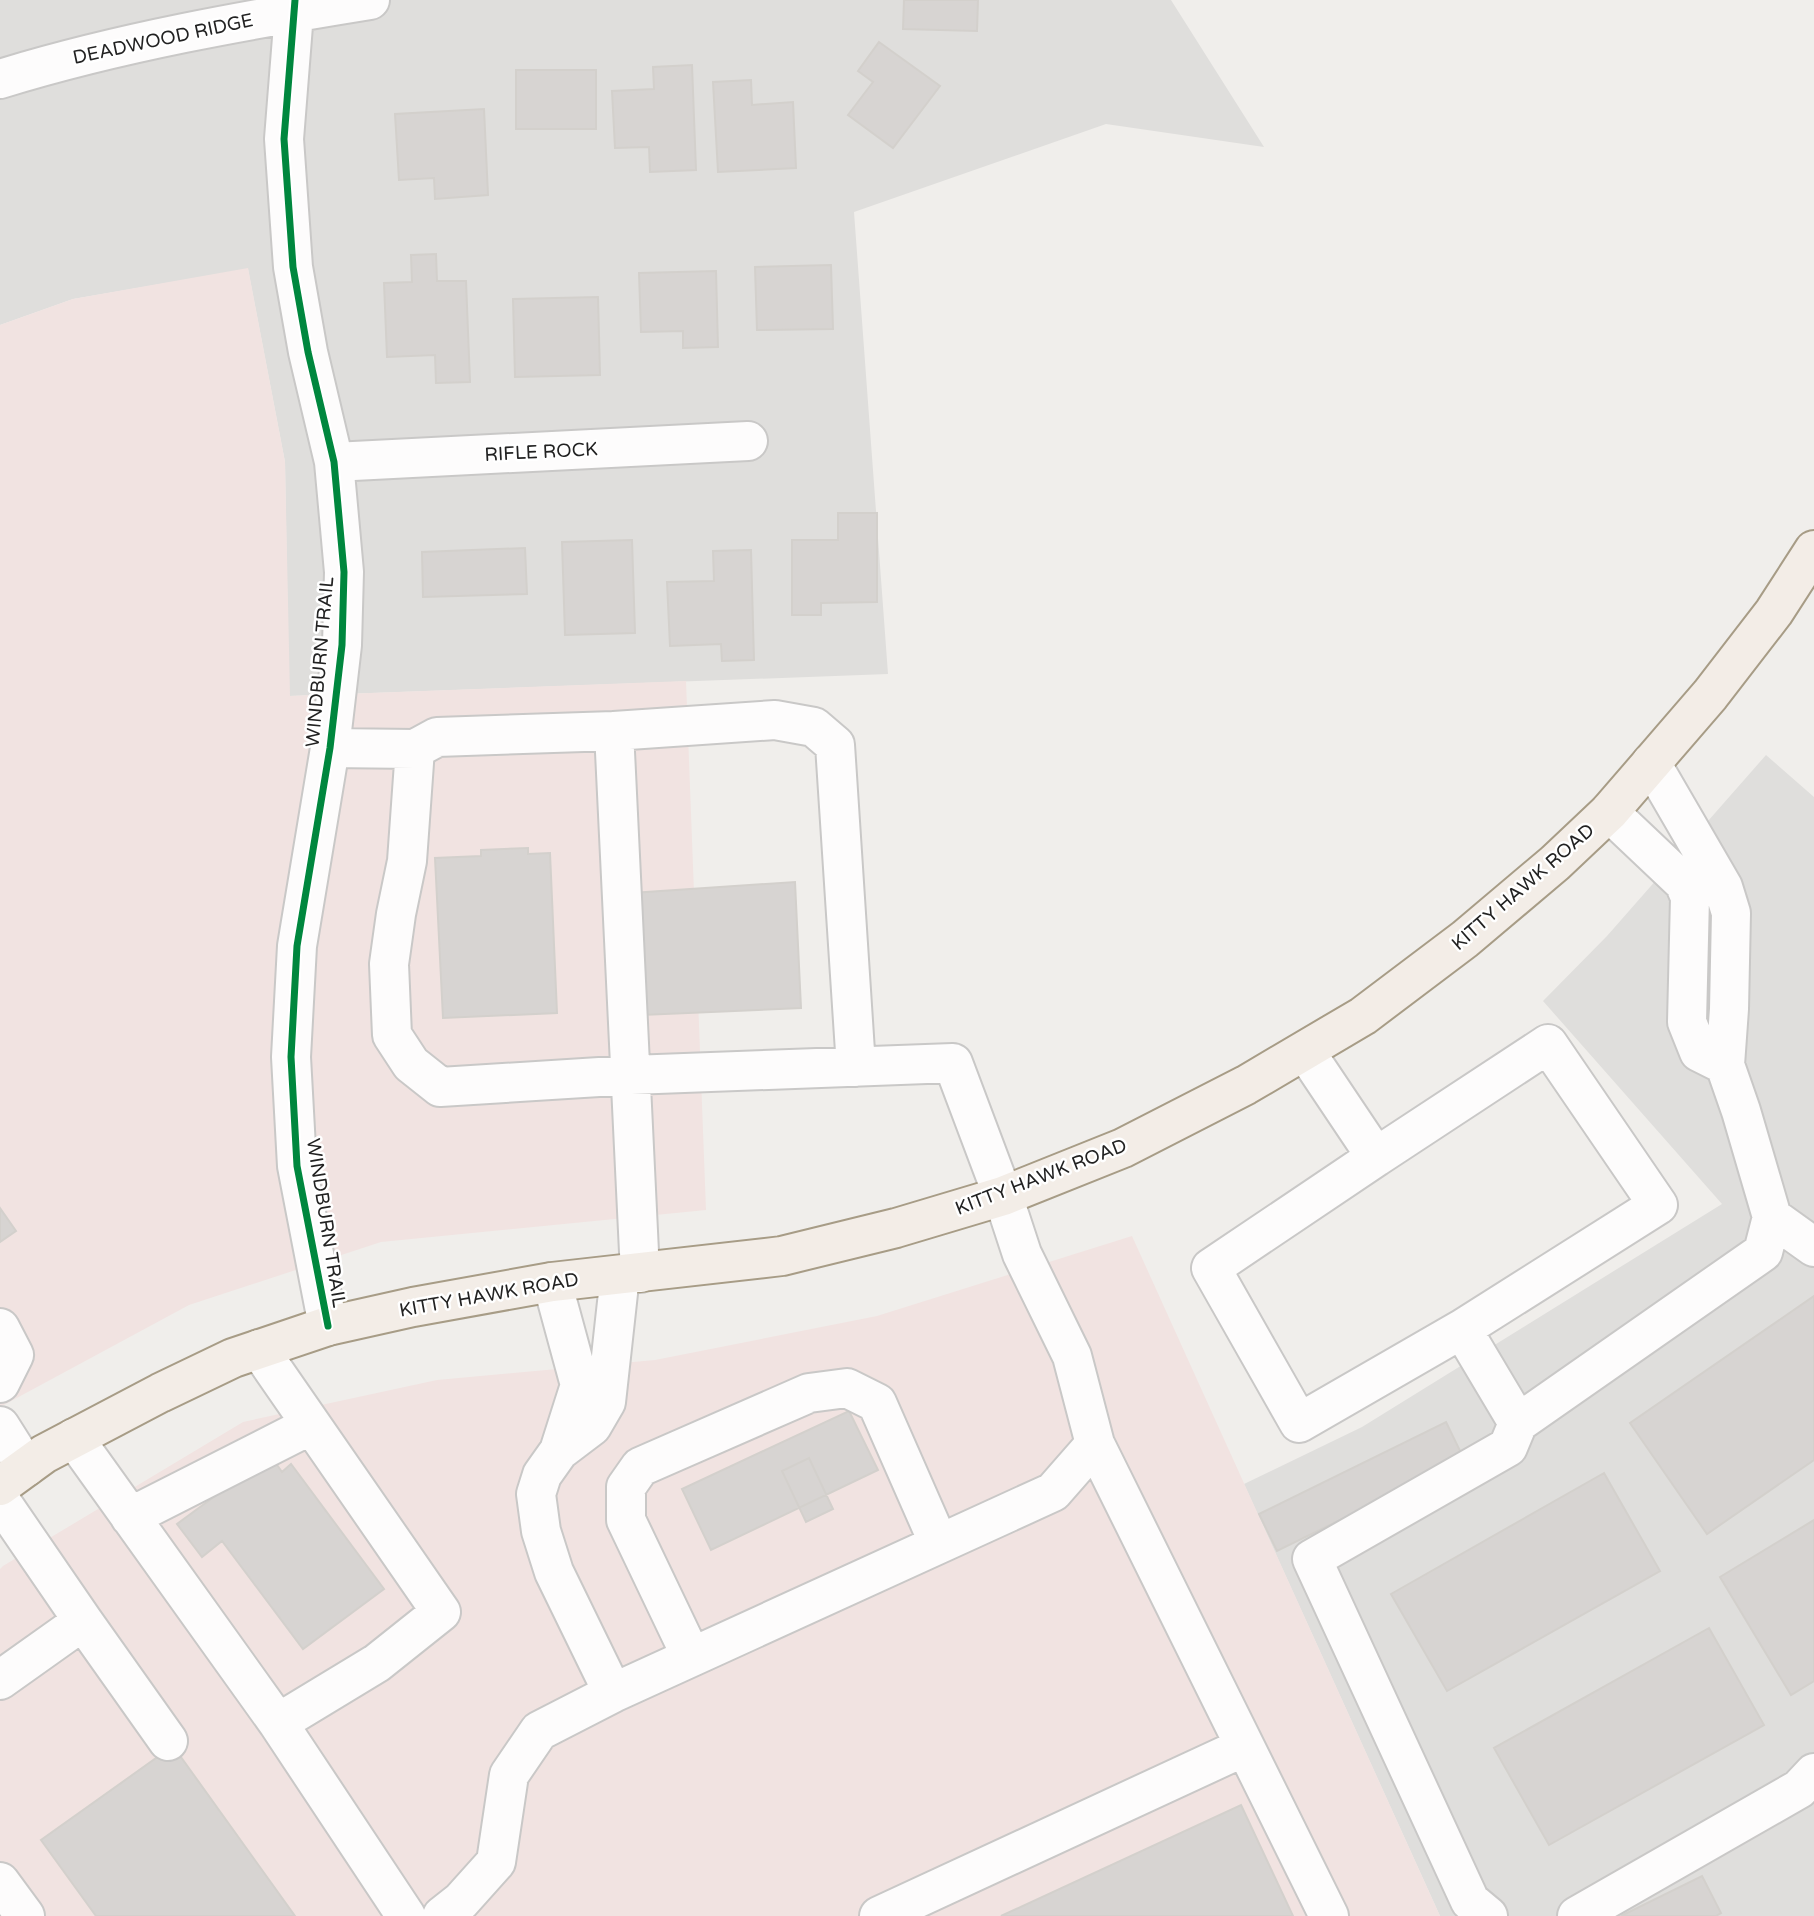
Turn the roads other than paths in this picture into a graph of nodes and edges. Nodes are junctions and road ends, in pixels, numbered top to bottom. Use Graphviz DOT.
graph roads {
  1 [pos="370,0"];
  2 [pos="294,6"];
  3 [pos="0,79"];
  4 [pos="748,441"];
  5 [pos="334,462"];
  6 [pos="1814,550"];
  7 [pos="614,731"];
  8 [pos="330,748"];
  9 [pos="415,750"];
  10 [pos="1651,763"];
  11 [pos="1609,812"];
  12 [pos="1689,942"];
  13 [pos="1730,944"];
  14 [pos="1305,1051"];
  15 [pos="1725,1065"];
  16 [pos="856,1067"];
  17 [pos="631,1075"];
  18 [pos="1376,1157"];
  19 [pos="1003,1196"];
  20 [pos="1772,1217"];
  21 [pos="1814,1247"];
  22 [pos="630,1274"];
  23 [pos="552,1282"];
  24 [pos="328,1326"];
  25 [pos="0,1328"];
  26 [pos="1462,1329"];
  27 [pos="259,1349"];
  28 [pos="0,1383"];
  29 [pos="1518,1423"];
  30 [pos="311,1425"];
  31 [pos="0,1426"];
  32 [pos="74,1438"];
  33 [pos="1096,1444"];
  34 [pos="559,1451"];
  35 [pos="13,1476"];
  36 [pos="0,1500"];
  37 [pos="131,1517"];
  38 [pos="939,1544"];
  39 [pos="83,1621"];
  40 [pos="691,1656"];
  41 [pos="0,1680"];
  42 [pos="613,1693"];
  43 [pos="278,1723"];
  44 [pos="168,1741"];
  45 [pos="1244,1747"];
  46 [pos="1814,1773"];
  47 [pos="0,1882"];
  48 [pos="25,1916"];
  49 [pos="405,1916"];
  50 [pos="442,1916"];
  51 [pos="879,1916"];
  52 [pos="1329,1916"];
  53 [pos="1488,1916"];
  54 [pos="1577,1916"];
  1 -- 2 [label="street, DEADWOOD RIDGE"];
  2 -- 3 [label="street, DEADWOOD RIDGE"];
  2 -- 5 [label="street, WINDBURN TRAIL"];
  4 -- 5 [label="street, RIFLE ROCK"];
  5 -- 8 [label="street, WINDBURN TRAIL"];
  6 -- 10 [label="main road, KITTY HAWK ROAD"];
  7 -- 9 [label="street"];
  7 -- 16 [label="street"];
  7 -- 17 [label="street"];
  8 -- 9 [label="street"];
  8 -- 24 [label="street, WINDBURN TRAIL"];
  9 -- 17 [label="street"];
  10 -- 11 [label="main road, KITTY HAWK ROAD"];
  10 -- 13 [label="street"];
  11 -- 12 [label="street"];
  11 -- 14 [label="main road, KITTY HAWK ROAD"];
  12 -- 13 [label="street"];
  12 -- 15 [label="street"];
  13 -- 15 [label="street"];
  14 -- 18 [label="street"];
  14 -- 19 [label="main road, KITTY HAWK ROAD"];
  15 -- 20 [label="street"];
  16 -- 17 [label="street"];
  16 -- 19 [label="street"];
  17 -- 22 [label="street"];
  18 -- 26 [label="street"];
  18 -- 26 [label="street"];
  19 -- 22 [label="main road, KITTY HAWK ROAD"];
  19 -- 33 [label="street"];
  20 -- 21 [label="street"];
  20 -- 29 [label="street"];
  22 -- 23 [label="main road, KITTY HAWK ROAD"];
  22 -- 34 [label="street"];
  23 -- 24 [label="main road, KITTY HAWK ROAD"];
  23 -- 34 [label="street"];
  24 -- 27 [label="main road, KITTY HAWK ROAD"];
  25 -- 28 [label="street"];
  26 -- 29 [label="street"];
  27 -- 30 [label="street"];
  27 -- 32 [label="main road, KITTY HAWK ROAD"];
  29 -- 53 [label="street"];
  30 -- 37 [label="street"];
  30 -- 43 [label="street"];
  31 -- 35 [label="street"];
  32 -- 35 [label="main road, KITTY HAWK ROAD"];
  32 -- 37 [label="street"];
  33 -- 38 [label="street"];
  33 -- 45 [label="street"];
  34 -- 42 [label="street"];
  36 -- 39 [label="street"];
  37 -- 43 [label="street"];
  38 -- 40 [label="street"];
  38 -- 40 [label="street"];
  39 -- 41 [label="street"];
  39 -- 44 [label="street"];
  40 -- 42 [label="street"];
  42 -- 50 [label="street"];
  43 -- 49 [label="street"];
  45 -- 51 [label="street"];
  45 -- 52 [label="street"];
  46 -- 54 [label="street"];
  47 -- 48 [label="street"];
}
